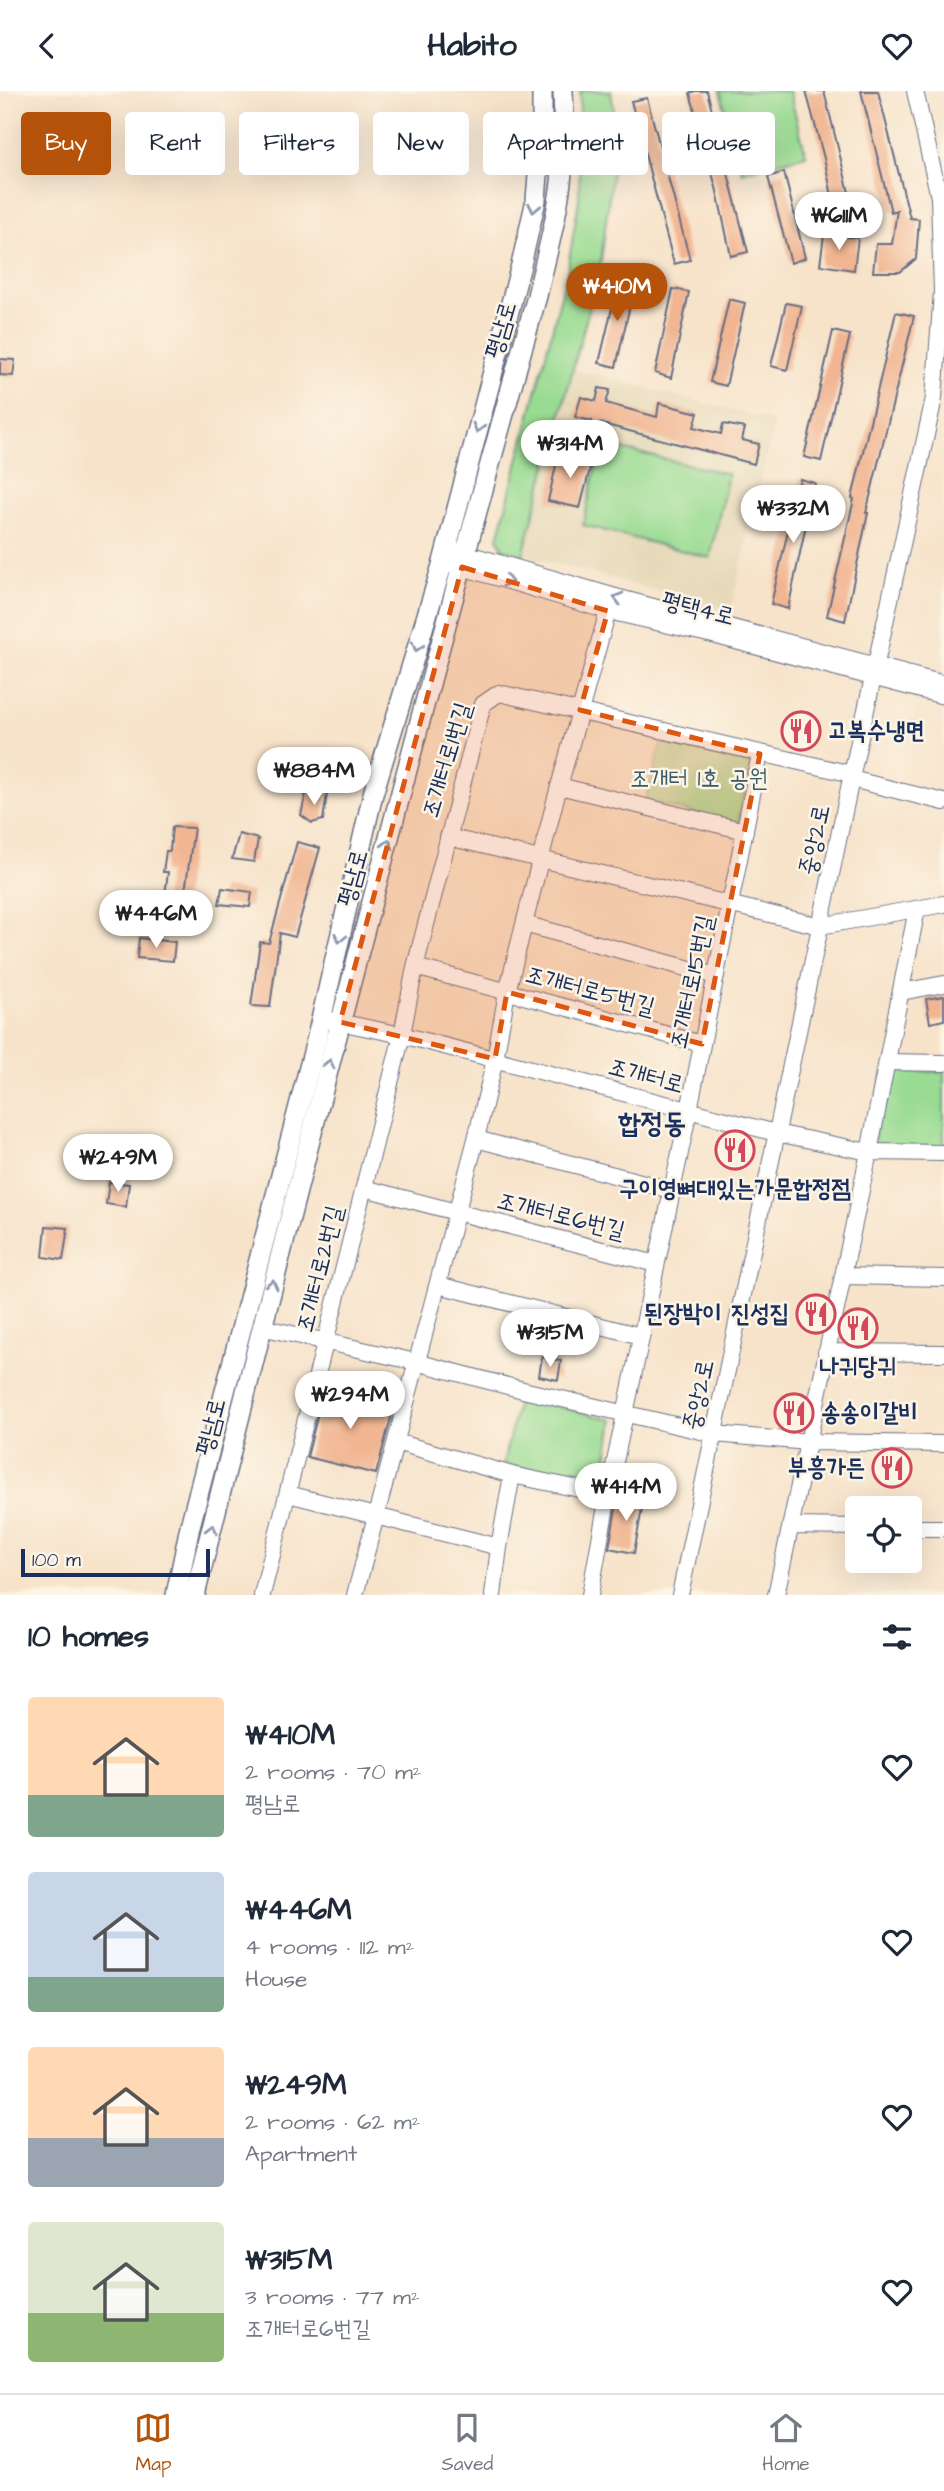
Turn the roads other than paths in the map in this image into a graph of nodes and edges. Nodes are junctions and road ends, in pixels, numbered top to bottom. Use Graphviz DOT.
graph roads {
  1 [pos="542,91"];
  2 [pos="563,91"];
  3 [pos="915,91"];
  4 [pos="940,181"];
  5 [pos="943,292"];
  6 [pos="939,396"];
  7 [pos="454,557"];
  8 [pos="608,611"];
  9 [pos="875,672"];
  10 [pos="944,684"];
  11 [pos="944,696"];
  12 [pos="580,710"];
  13 [pos="761,754"];
  14 [pos="852,777"];
  15 [pos="559,786"];
  16 [pos="944,802"];
  17 [pos="745,831"];
  18 [pos="448,837"];
  19 [pos="541,859"];
  20 [pos="731,903"];
  21 [pos="944,904"];
  22 [pos="917,909"];
  23 [pos="524,924"];
  24 [pos="820,926"];
  25 [pos="415,967"];
  26 [pos="716,976"];
  27 [pos="944,984"];
  28 [pos="507,992"];
  29 [pos="901,992"];
  30 [pos="331,1020"];
  31 [pos="402,1035"];
  32 [pos="702,1044"];
  33 [pos="495,1059"];
  34 [pos="887,1062"];
  35 [pos="944,1063"];
  36 [pos="690,1110"];
  37 [pos="776,1133"];
  38 [pos="476,1139"];
  39 [pos="869,1152"];
  40 [pos="944,1153"];
  41 [pos="364,1188"];
  42 [pos="671,1190"];
  43 [pos="455,1212"];
  44 [pos="656,1264"];
  45 [pos="842,1276"];
  46 [pos="944,1277"];
  47 [pos="438,1285"];
  48 [pos="261,1328"];
  49 [pos="641,1336"];
  50 [pos="325,1341"];
  51 [pos="826,1352"];
  52 [pos="944,1353"];
  53 [pos="416,1362"];
  54 [pos="625,1414"];
  55 [pos="714,1434"];
  56 [pos="396,1442"];
  57 [pos="809,1442"];
  58 [pos="944,1444"];
  59 [pos="512,1475"];
  60 [pos="288,1494"];
  61 [pos="608,1495"];
  62 [pos="375,1517"];
  63 [pos="791,1526"];
  64 [pos="845,1527"];
  65 [pos="922,1528"];
  66 [pos="944,1528"];
  67 [pos="499,1547"];
  68 [pos="176,1595"];
  69 [pos="195,1595"];
  70 [pos="262,1595"];
  71 [pos="355,1595"];
  72 [pos="493,1595"];
  73 [pos="590,1595"];
  74 [pos="680,1595"];
  75 [pos="776,1595"];
  1 -- 7 [label="main road, 평남로, one-way"];
  2 -- 7 [label="main road, 평남로"];
  3 -- 4 [label="street, 중앙2로"];
  4 -- 5 [label="street, 중앙2로"];
  5 -- 6 [label="street, 중앙2로"];
  6 -- 9 [label="street, 중앙2로"];
  7 -- 8 [label="street, 평택4로, one-way"];
  9 -- 7 [label="street, 평택4로, one-way"];
  30 -- 7 [label="main road, 평남로, one-way"];
  7 -- 30 [label="main road, 평남로, one-way"];
  8 -- 9 [label="street, 평택4로"];
  8 -- 12 [label="street, 조개터로5번길"];
  9 -- 10 [label="street, 평택4로"];
  9 -- 11 [label="street, 평택4로"];
  9 -- 14 [label="street, 중앙2로"];
  12 -- 13 [label="street, 조개터로1번길"];
  12 -- 15 [label="street, 조개터로5번길"];
  12 -- 18 [label="street, 조개터로1번길"];
  13 -- 14 [label="street, 조개터로1번길"];
  13 -- 17 [label="street, 조개터로15번길"];
  14 -- 16 [label="street, 조개터로1번길"];
  14 -- 24 [label="street, 중앙2로"];
  15 -- 17 [label="street"];
  15 -- 19 [label="street, 조개터로5번길"];
  17 -- 20 [label="street, 조개터로15번길"];
  18 -- 19 [label="street"];
  18 -- 25 [label="street, 조개터로1번길"];
  19 -- 20 [label="street"];
  19 -- 23 [label="street, 조개터로5번길"];
  20 -- 24 [label="street, 조개터로15번길"];
  20 -- 26 [label="street, 조개터로15번길"];
  21 -- 22 [label="street"];
  22 -- 24 [label="street"];
  22 -- 29 [label="street"];
  23 -- 26 [label="street, 조개터로5번길"];
  23 -- 28 [label="street, 조개터로5번길"];
  24 -- 37 [label="street, 중앙2로"];
  25 -- 28 [label="street, 조개터로5번길"];
  25 -- 31 [label="street, 조개터로1번길"];
  26 -- 32 [label="street, 조개터로15번길"];
  27 -- 29 [label="street"];
  28 -- 32 [label="street, 조개터로5번길"];
  28 -- 33 [label="street, 조개터로5번길"];
  29 -- 34 [label="street"];
  30 -- 31 [label="street, 조개터로"];
  48 -- 30 [label="main road, 평남로, one-way"];
  30 -- 68 [label="main road, 평남로"];
  31 -- 33 [label="street, 조개터로"];
  31 -- 41 [label="street, 조개터로2번길"];
  32 -- 36 [label="street, 조개터로15번길"];
  33 -- 36 [label="street, 조개터로"];
  33 -- 38 [label="street"];
  34 -- 35 [label="street"];
  34 -- 39 [label="street"];
  36 -- 37 [label="street, 조개터로"];
  36 -- 42 [label="street, 조개터로15번길"];
  37 -- 39 [label="street, 조개터로"];
  37 -- 55 [label="street, 중앙2로"];
  38 -- 42 [label="street"];
  38 -- 43 [label="street"];
  39 -- 40 [label="street, 조개터로"];
  39 -- 45 [label="street"];
  41 -- 43 [label="street, 조개터로6번길"];
  41 -- 50 [label="street, 조개터로2번길"];
  42 -- 44 [label="street, 조개터로15번길"];
  43 -- 44 [label="street, 조개터로6번길"];
  43 -- 47 [label="street"];
  44 -- 49 [label="street, 조개터로15번길"];
  45 -- 46 [label="street"];
  45 -- 51 [label="street"];
  47 -- 49 [label="street"];
  47 -- 53 [label="street"];
  48 -- 50 [label="street"];
  69 -- 48 [label="main road, 평남로, one-way"];
  49 -- 54 [label="street, 조개터로15번길"];
  50 -- 53 [label="street"];
  50 -- 60 [label="street, 조개터로2번길"];
  51 -- 52 [label="street"];
  51 -- 57 [label="street"];
  53 -- 54 [label="street"];
  53 -- 56 [label="street"];
  54 -- 55 [label="street"];
  54 -- 61 [label="street, 조개터로15번길"];
  55 -- 57 [label="street"];
  55 -- 74 [label="street, 중앙2로"];
  56 -- 59 [label="street"];
  56 -- 62 [label="street"];
  57 -- 58 [label="street"];
  57 -- 63 [label="street"];
  59 -- 61 [label="street"];
  59 -- 67 [label="street"];
  60 -- 62 [label="street"];
  60 -- 70 [label="street, 조개터로2번길"];
  61 -- 73 [label="street, 조개터로15번길"];
  62 -- 67 [label="street"];
  62 -- 71 [label="street"];
  63 -- 64 [label="street"];
  63 -- 75 [label="street"];
  65 -- 66 [label="street"];
  67 -- 72 [label="street"];
}
